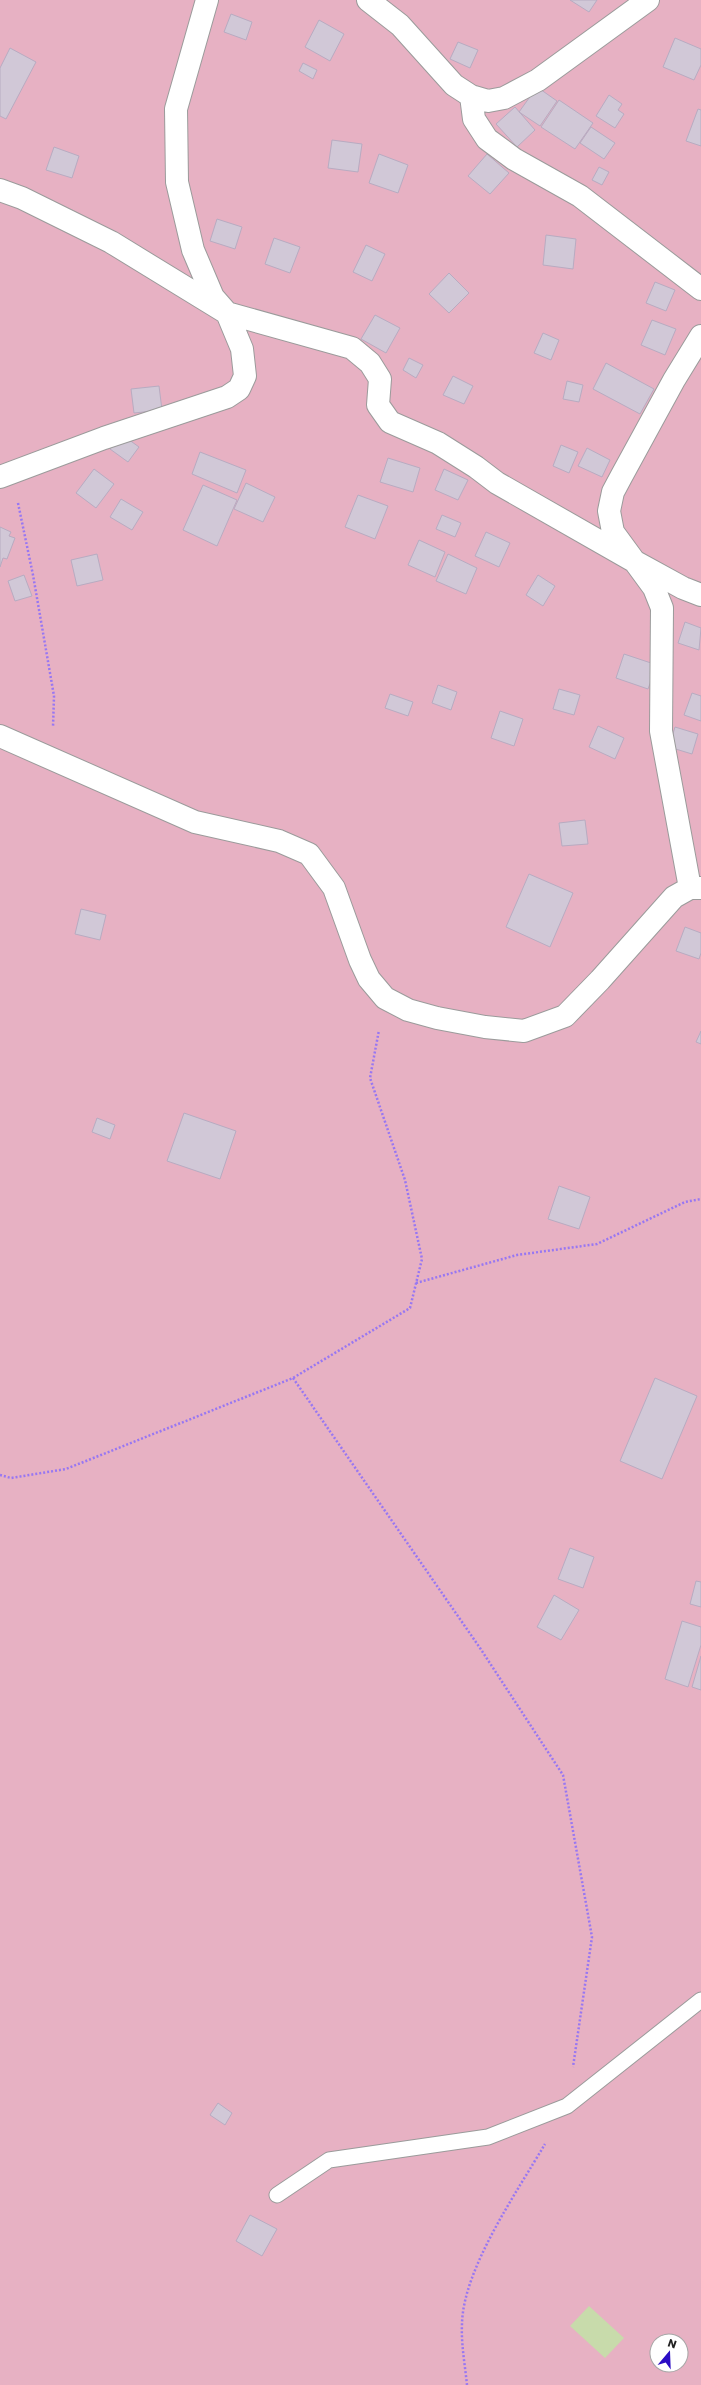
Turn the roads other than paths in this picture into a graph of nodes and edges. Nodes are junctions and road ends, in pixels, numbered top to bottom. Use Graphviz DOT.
graph roads {
  1 [pos="207,0"];
  2 [pos="368,0"];
  3 [pos="648,0"];
  4 [pos="471,96"];
  5 [pos="0,190"];
  6 [pos="701,289"];
  7 [pos="227,313"];
  8 [pos="701,336"];
  9 [pos="6,475"];
  10 [pos="632,560"];
  11 [pos="701,595"];
  12 [pos="0,736"];
  13 [pos="696,888"];
  14 [pos="701,2000"];
  15 [pos="277,2195"];
  1 -- 7 [label="street"];
  2 -- 4 [label="street"];
  3 -- 4 [label="street"];
  4 -- 6 [label="street"];
  5 -- 7 [label="street"];
  7 -- 9 [label="street"];
  7 -- 10 [label="street"];
  8 -- 10 [label="street"];
  10 -- 11 [label="street"];
  10 -- 13 [label="street"];
  12 -- 13 [label="street"];
  14 -- 15 [label="lane"];
}
